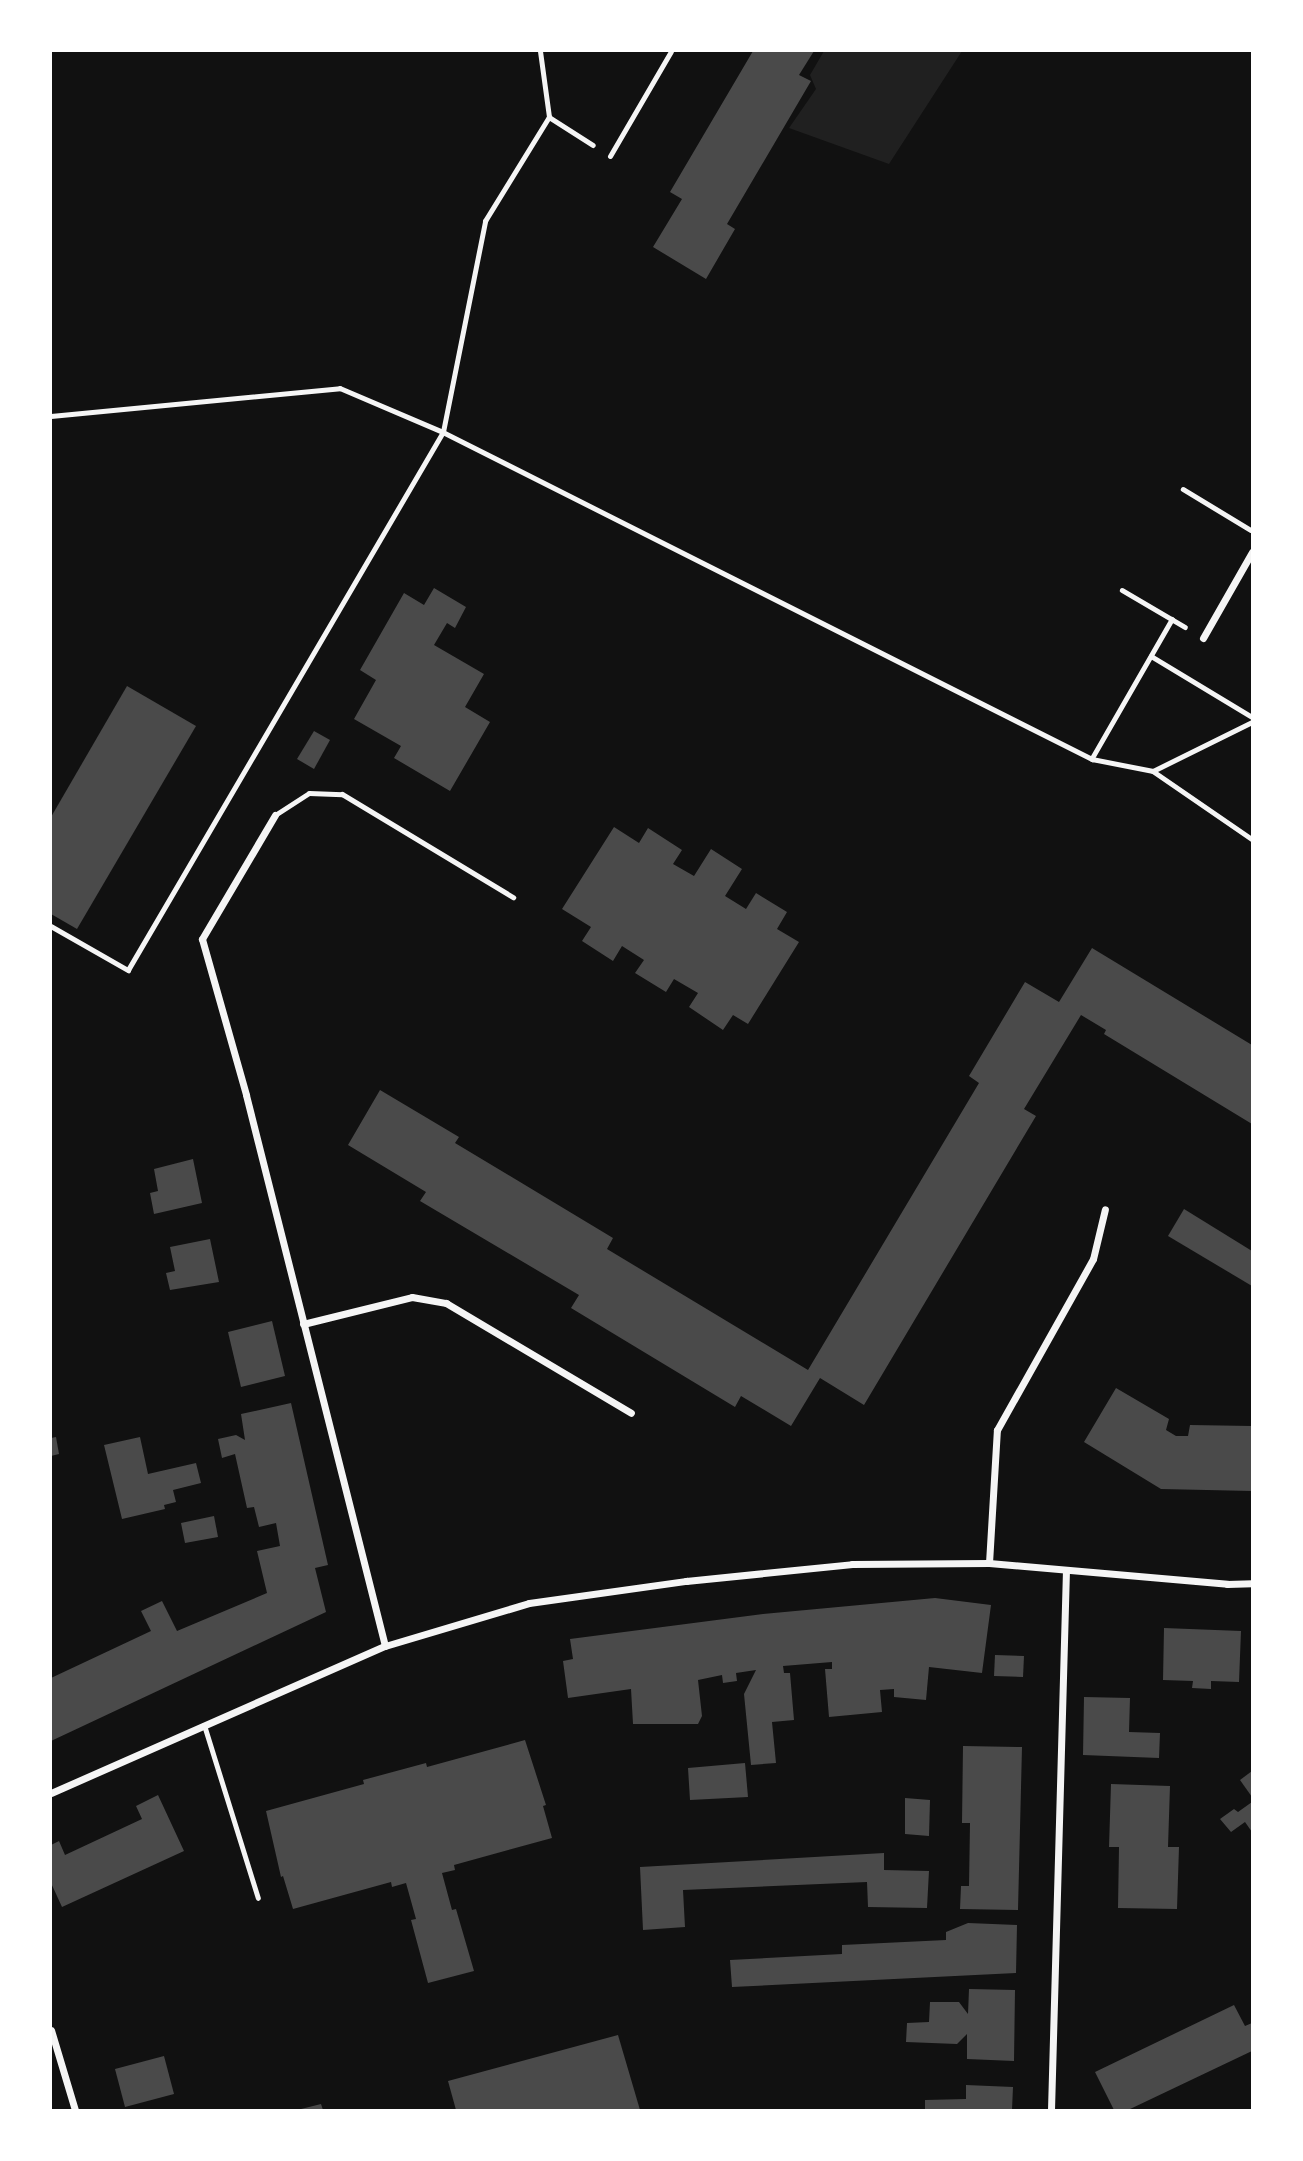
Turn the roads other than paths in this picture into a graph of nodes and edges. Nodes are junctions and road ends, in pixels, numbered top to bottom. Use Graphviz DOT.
graph roads {
  1 [pos="671,51"];
  2 [pos="610,156"];
  3 [pos="1252,552"];
  4 [pos="1203,638"];
  5 [pos="275,815"];
  6 [pos="513,897"];
  7 [pos="1105,1209"];
  8 [pos="303,1324"];
  9 [pos="631,1413"];
  10 [pos="989,1563"];
  11 [pos="1066,1570"];
  12 [pos="1252,1583"];
  13 [pos="385,1646"];
  14 [pos="204,1725"];
  15 [pos="51,1793"];
  16 [pos="258,1898"];
  17 [pos="51,2030"];
  18 [pos="75,2110"];
  19 [pos="1051,2110"];
  1 -- 2 [label="lane"];
  3 -- 4 [label="street"];
  5 -- 6 [label="lane"];
  5 -- 8 [label="street"];
  7 -- 10 [label="street"];
  8 -- 9 [label="street"];
  8 -- 13 [label="street"];
  10 -- 11 [label="street"];
  10 -- 13 [label="street"];
  11 -- 12 [label="street"];
  11 -- 19 [label="street"];
  13 -- 14 [label="street"];
  14 -- 15 [label="street"];
  14 -- 16 [label="lane"];
  17 -- 18 [label="street"];
}
